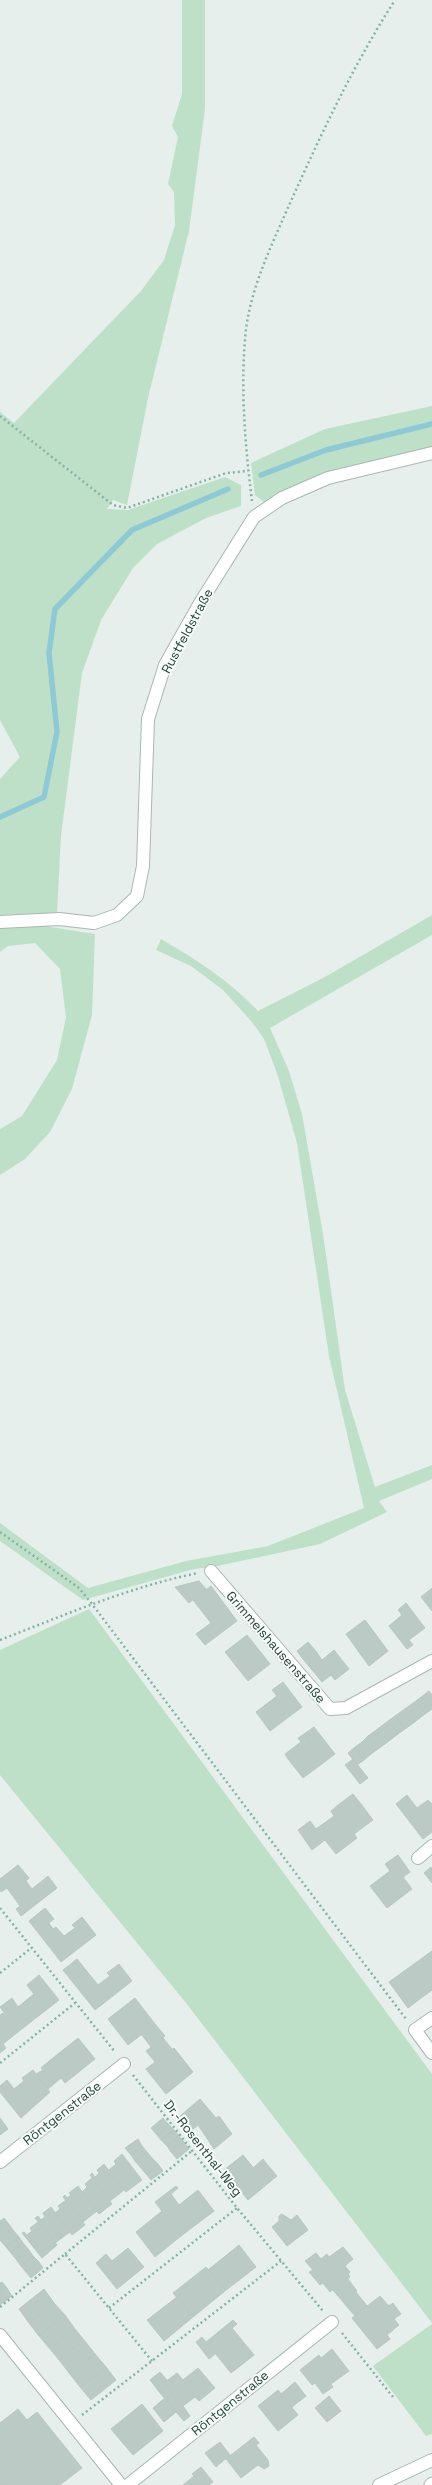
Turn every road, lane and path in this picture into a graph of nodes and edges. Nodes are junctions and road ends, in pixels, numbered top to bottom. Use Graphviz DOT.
graph roads {
  1 [pos="395,0"];
  2 [pos="0,416"];
  3 [pos="432,453"];
  4 [pos="248,471"];
  5 [pos="254,517"];
  6 [pos="0,922"];
  7 [pos="0,1532"];
  8 [pos="211,1571"];
  9 [pos="92,1604"];
  10 [pos="0,1640"];
  11 [pos="432,1661"];
  12 [pos="432,1846"];
  13 [pos="418,1858"];
  14 [pos="0,1908"];
  15 [pos="30,1949"];
  16 [pos="0,1973"];
  17 [pos="75,2002"];
  18 [pos="432,2018"];
  19 [pos="415,2030"];
  20 [pos="432,2053"];
  21 [pos="0,2063"];
  22 [pos="124,2064"];
  23 [pos="193,2150"];
  24 [pos="0,2162"];
  25 [pos="237,2208"];
  26 [pos="64,2254"];
  27 [pos="281,2261"];
  28 [pos="0,2307"];
  29 [pos="109,2308"];
  30 [pos="332,2322"];
  31 [pos="0,2335"];
  32 [pos="152,2361"];
  33 [pos="392,2397"];
  34 [pos="72,2423"];
  35 [pos="432,2460"];
  36 [pos="121,2485"];
  37 [pos="128,2485"];
  38 [pos="379,2485"];
  1 -- 4 [label="path"];
  2 -- 4 [label="path"];
  3 -- 5 [label="street, Rustfeldstraße"];
  4 -- 5 [label="path"];
  5 -- 6 [label="street, Rustfeldstraße"];
  7 -- 9 [label="path"];
  8 -- 9 [label="path"];
  8 -- 11 [label="street, Grimmelshausenstraße"];
  9 -- 10 [label="path"];
  9 -- 19 [label="path"];
  12 -- 13 [label="street"];
  14 -- 15 [label="path, Dr.-Rosenthal-Weg"];
  15 -- 16 [label="path"];
  15 -- 17 [label="path, Dr.-Rosenthal-Weg"];
  17 -- 21 [label="path"];
  17 -- 22 [label="path, Dr.-Rosenthal-Weg"];
  18 -- 19 [label="street"];
  19 -- 20 [label="street"];
  22 -- 23 [label="path, Dr.-Rosenthal-Weg"];
  22 -- 24 [label="street, Röntgenstraße"];
  23 -- 25 [label="path, Dr.-Rosenthal-Weg"];
  23 -- 26 [label="path"];
  25 -- 27 [label="path, Dr.-Rosenthal-Weg"];
  25 -- 29 [label="path"];
  26 -- 28 [label="path"];
  26 -- 29 [label="path"];
  27 -- 30 [label="path, Dr.-Rosenthal-Weg"];
  27 -- 32 [label="path"];
  29 -- 32 [label="path"];
  30 -- 33 [label="path, Dr.-Rosenthal-Weg"];
  30 -- 37 [label="street, Röntgenstraße"];
  31 -- 34 [label="street"];
  32 -- 34 [label="path"];
  34 -- 36 [label="street"];
  35 -- 38 [label="street"];
}
